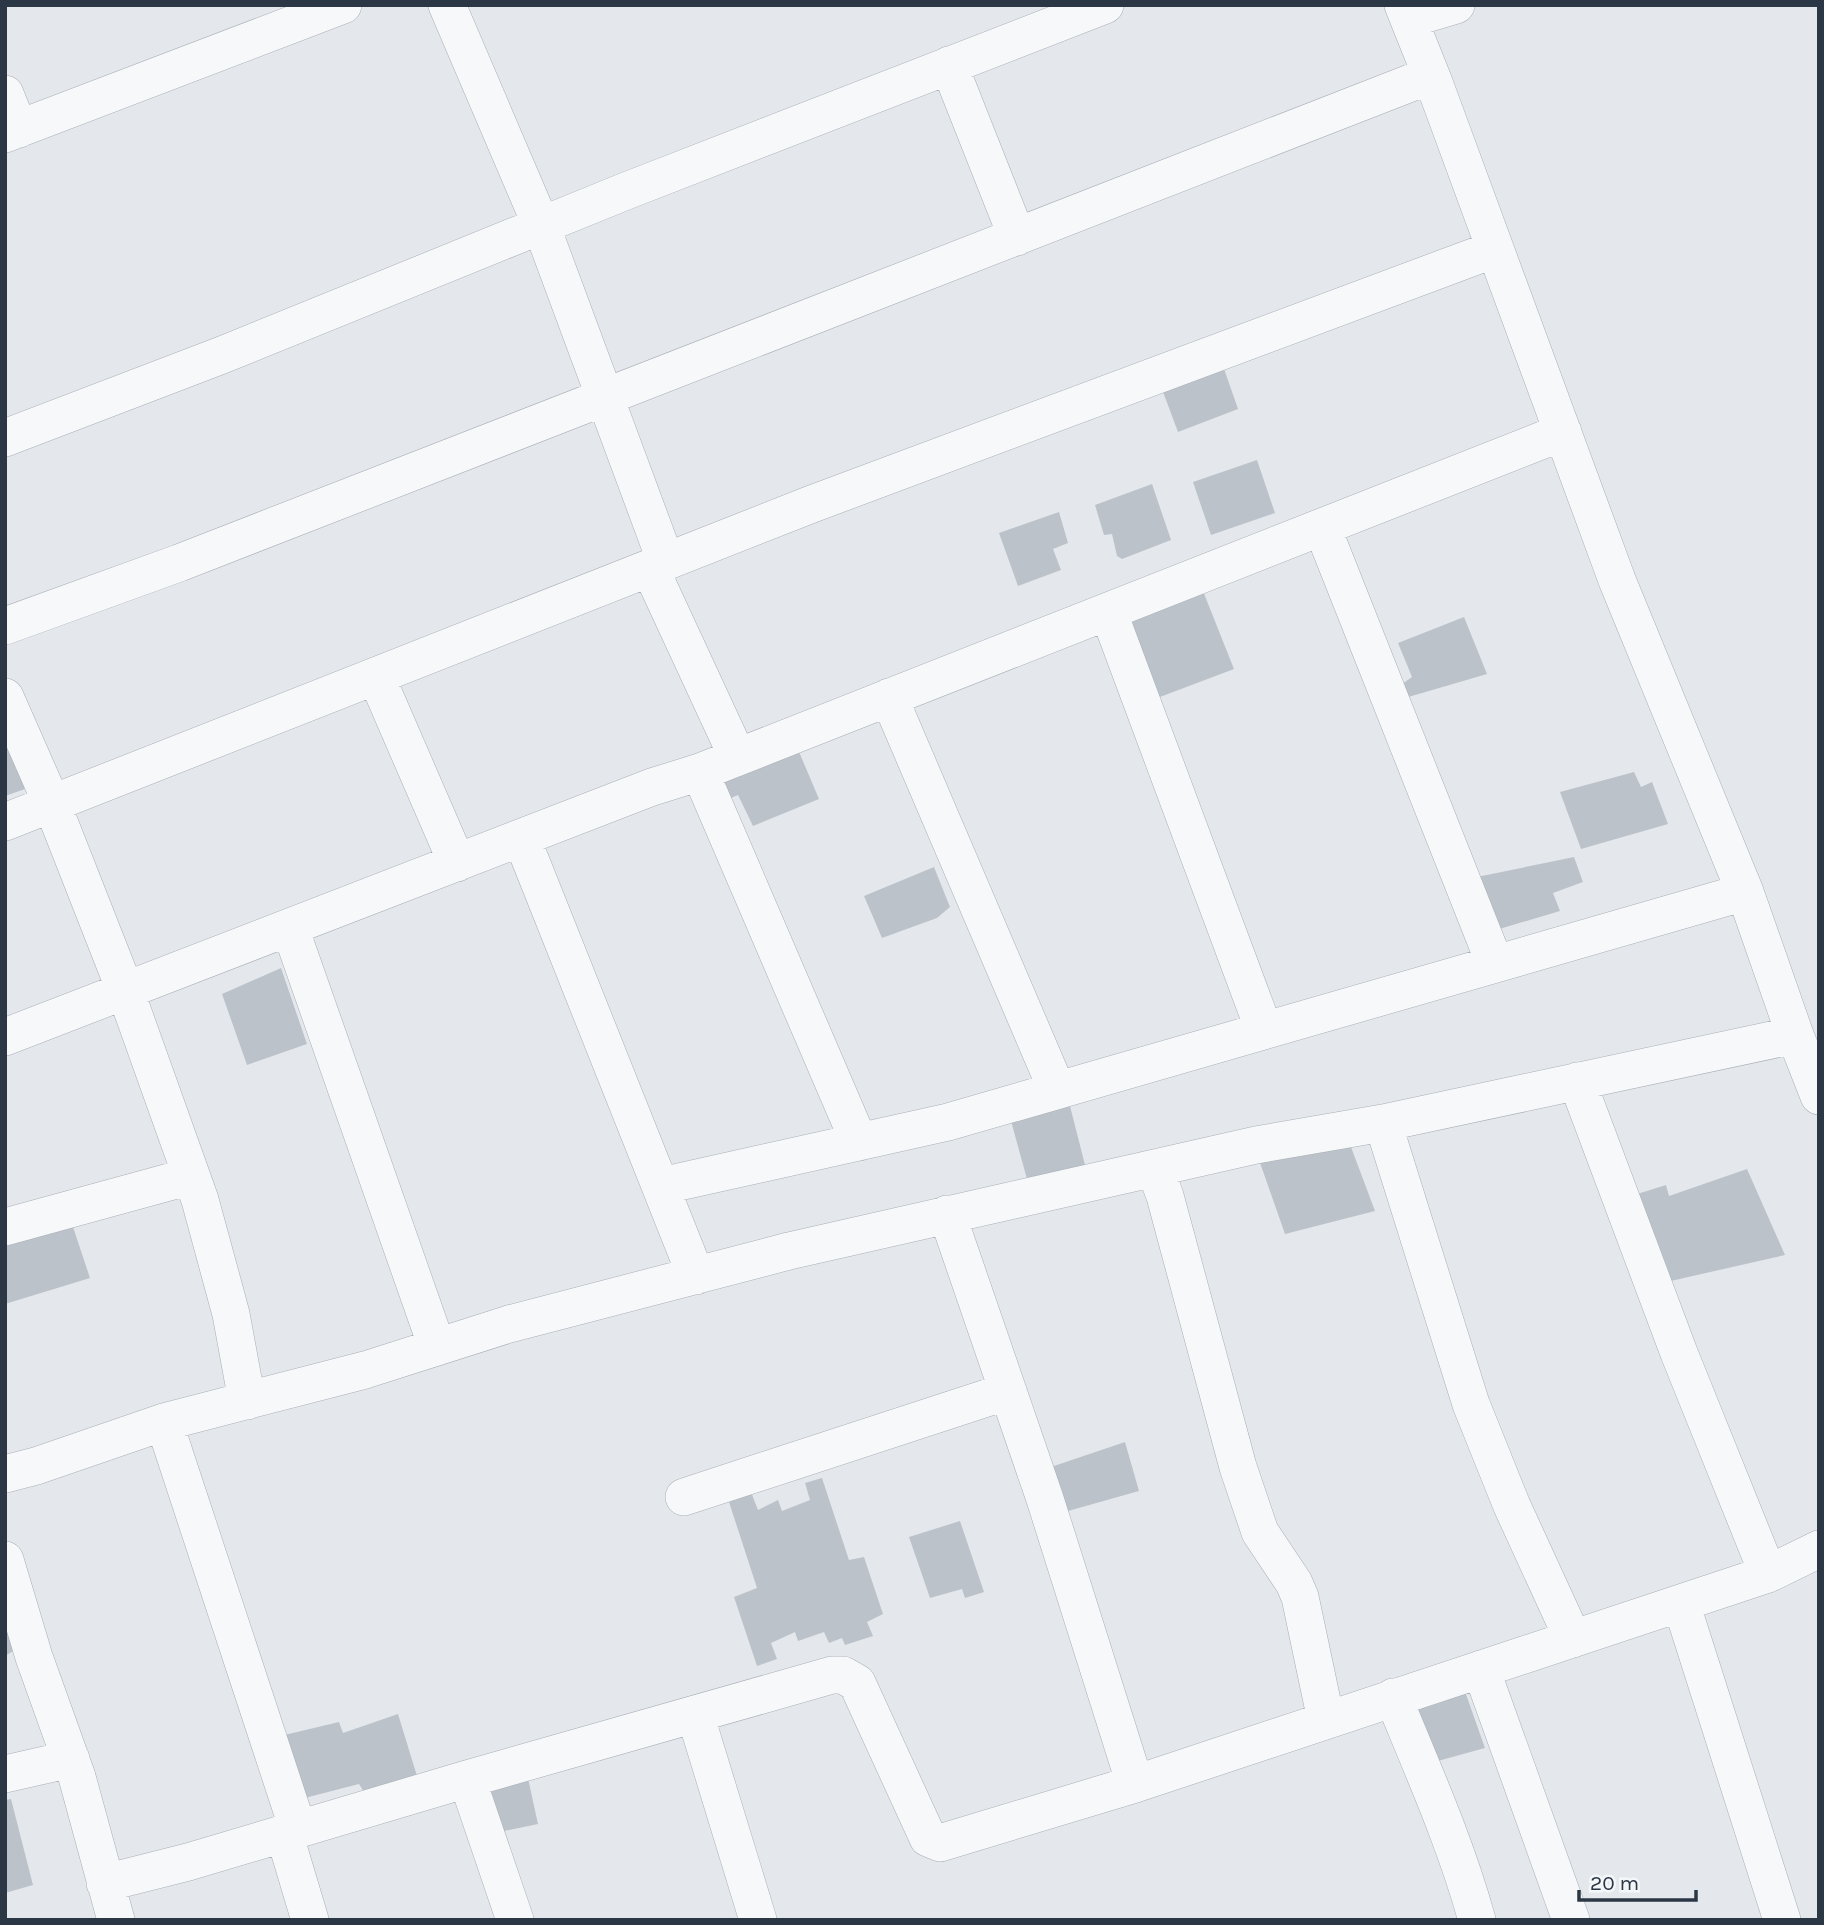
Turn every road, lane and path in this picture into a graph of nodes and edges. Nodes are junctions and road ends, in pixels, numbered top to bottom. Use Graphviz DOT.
graph roads {
  1 [pos="343,5"];
  2 [pos="447,5"];
  3 [pos="1105,5"];
  4 [pos="1456,5"];
  5 [pos="1406,12"];
  6 [pos="949,65"];
  7 [pos="1431,75"];
  8 [pos="5,94"];
  9 [pos="12,132"];
  10 [pos="541,225"];
  11 [pos="1017,237"];
  12 [pos="1495,249"];
  13 [pos="604,398"];
  14 [pos="1563,432"];
  15 [pos="5,438"];
  16 [pos="1322,527"];
  17 [pos="658,565"];
  18 [pos="1108,611"];
  19 [pos="5,626"];
  20 [pos="376,676"];
  21 [pos="5,697"];
  22 [pos="889,697"];
  23 [pos="737,756"];
  24 [pos="700,772"];
  25 [pos="52,804"];
  26 [pos="5,822"];
  27 [pos="522,839"];
  28 [pos="457,863"];
  29 [pos="1745,892"];
  30 [pos="289,928"];
  31 [pos="1495,964"];
  32 [pos="125,990"];
  33 [pos="1264,1030"];
  34 [pos="1795,1035"];
  35 [pos="5,1037"];
  36 [pos="1577,1081"];
  37 [pos="1057,1090"];
  38 [pos="1819,1096"];
  39 [pos="1383,1124"];
  40 [pos="859,1142"];
  41 [pos="1154,1169"];
  42 [pos="191,1175"];
  43 [pos="661,1186"];
  44 [pos="947,1213"];
  45 [pos="5,1227"];
  46 [pos="696,1276"];
  47 [pos="437,1347"];
  48 [pos="1008,1391"];
  49 [pos="247,1401"];
  50 [pos="164,1422"];
  51 [pos="5,1474"];
  52 [pos="684,1497"];
  53 [pos="1819,1549"];
  54 [pos="5,1560"];
  55 [pos="1769,1574"];
  56 [pos="1681,1603"];
  57 [pos="1573,1639"];
  58 [pos="1481,1670"];
  59 [pos="1393,1697"];
  60 [pos="695,1714"];
  61 [pos="1326,1720"];
  62 [pos="71,1759"];
  63 [pos="5,1774"];
  64 [pos="467,1779"];
  65 [pos="1135,1784"];
  66 [pos="291,1831"];
  67 [pos="105,1883"];
  68 [pos="116,1920"];
  69 [pos="310,1920"];
  70 [pos="515,1920"];
  71 [pos="758,1920"];
  72 [pos="1477,1920"];
  73 [pos="1571,1920"];
  74 [pos="1782,1920"];
  1 -- 9 [label="street"];
  2 -- 10 [label="street"];
  3 -- 6 [label="street"];
  4 -- 5 [label="street"];
  5 -- 7 [label="street"];
  6 -- 10 [label="street"];
  6 -- 11 [label="street"];
  7 -- 11 [label="street"];
  7 -- 12 [label="street"];
  8 -- 9 [label="street"];
  10 -- 13 [label="street"];
  10 -- 15 [label="street"];
  11 -- 13 [label="street"];
  12 -- 14 [label="street"];
  12 -- 17 [label="street"];
  13 -- 17 [label="street"];
  13 -- 19 [label="street"];
  14 -- 16 [label="street"];
  14 -- 29 [label="street"];
  16 -- 18 [label="street"];
  16 -- 31 [label="street"];
  17 -- 20 [label="street"];
  17 -- 23 [label="street"];
  18 -- 22 [label="street"];
  18 -- 33 [label="street"];
  20 -- 25 [label="street"];
  20 -- 28 [label="street"];
  21 -- 25 [label="street"];
  22 -- 23 [label="street"];
  22 -- 37 [label="street"];
  23 -- 24 [label="street"];
  24 -- 27 [label="street"];
  24 -- 40 [label="street"];
  25 -- 26 [label="street"];
  25 -- 32 [label="street"];
  27 -- 28 [label="street"];
  27 -- 43 [label="street"];
  28 -- 30 [label="street"];
  29 -- 31 [label="street"];
  29 -- 34 [label="street"];
  30 -- 32 [label="street"];
  30 -- 47 [label="street"];
  31 -- 33 [label="street"];
  32 -- 35 [label="street"];
  32 -- 42 [label="street"];
  33 -- 37 [label="street"];
  34 -- 36 [label="street"];
  34 -- 38 [label="street"];
  36 -- 39 [label="street"];
  36 -- 55 [label="street"];
  37 -- 40 [label="street"];
  39 -- 41 [label="street"];
  39 -- 57 [label="street"];
  40 -- 43 [label="street"];
  41 -- 44 [label="street"];
  41 -- 61 [label="street"];
  42 -- 45 [label="street"];
  42 -- 49 [label="street"];
  43 -- 46 [label="street"];
  44 -- 46 [label="street"];
  44 -- 48 [label="street"];
  46 -- 47 [label="street"];
  47 -- 49 [label="street"];
  48 -- 52 [label="street"];
  48 -- 65 [label="street"];
  49 -- 50 [label="street"];
  50 -- 51 [label="street"];
  50 -- 66 [label="street"];
  53 -- 55 [label="street"];
  54 -- 62 [label="street"];
  55 -- 56 [label="street"];
  56 -- 57 [label="street"];
  56 -- 74 [label="street"];
  57 -- 58 [label="street"];
  58 -- 59 [label="street"];
  58 -- 73 [label="street"];
  59 -- 61 [label="street"];
  59 -- 72 [label="street"];
  60 -- 64 [label="street"];
  60 -- 65 [label="street"];
  60 -- 71 [label="street"];
  61 -- 65 [label="street"];
  62 -- 63 [label="street"];
  62 -- 67 [label="street"];
  64 -- 66 [label="street"];
  64 -- 70 [label="street"];
  66 -- 67 [label="street"];
  66 -- 69 [label="street"];
  67 -- 68 [label="street"];
}
